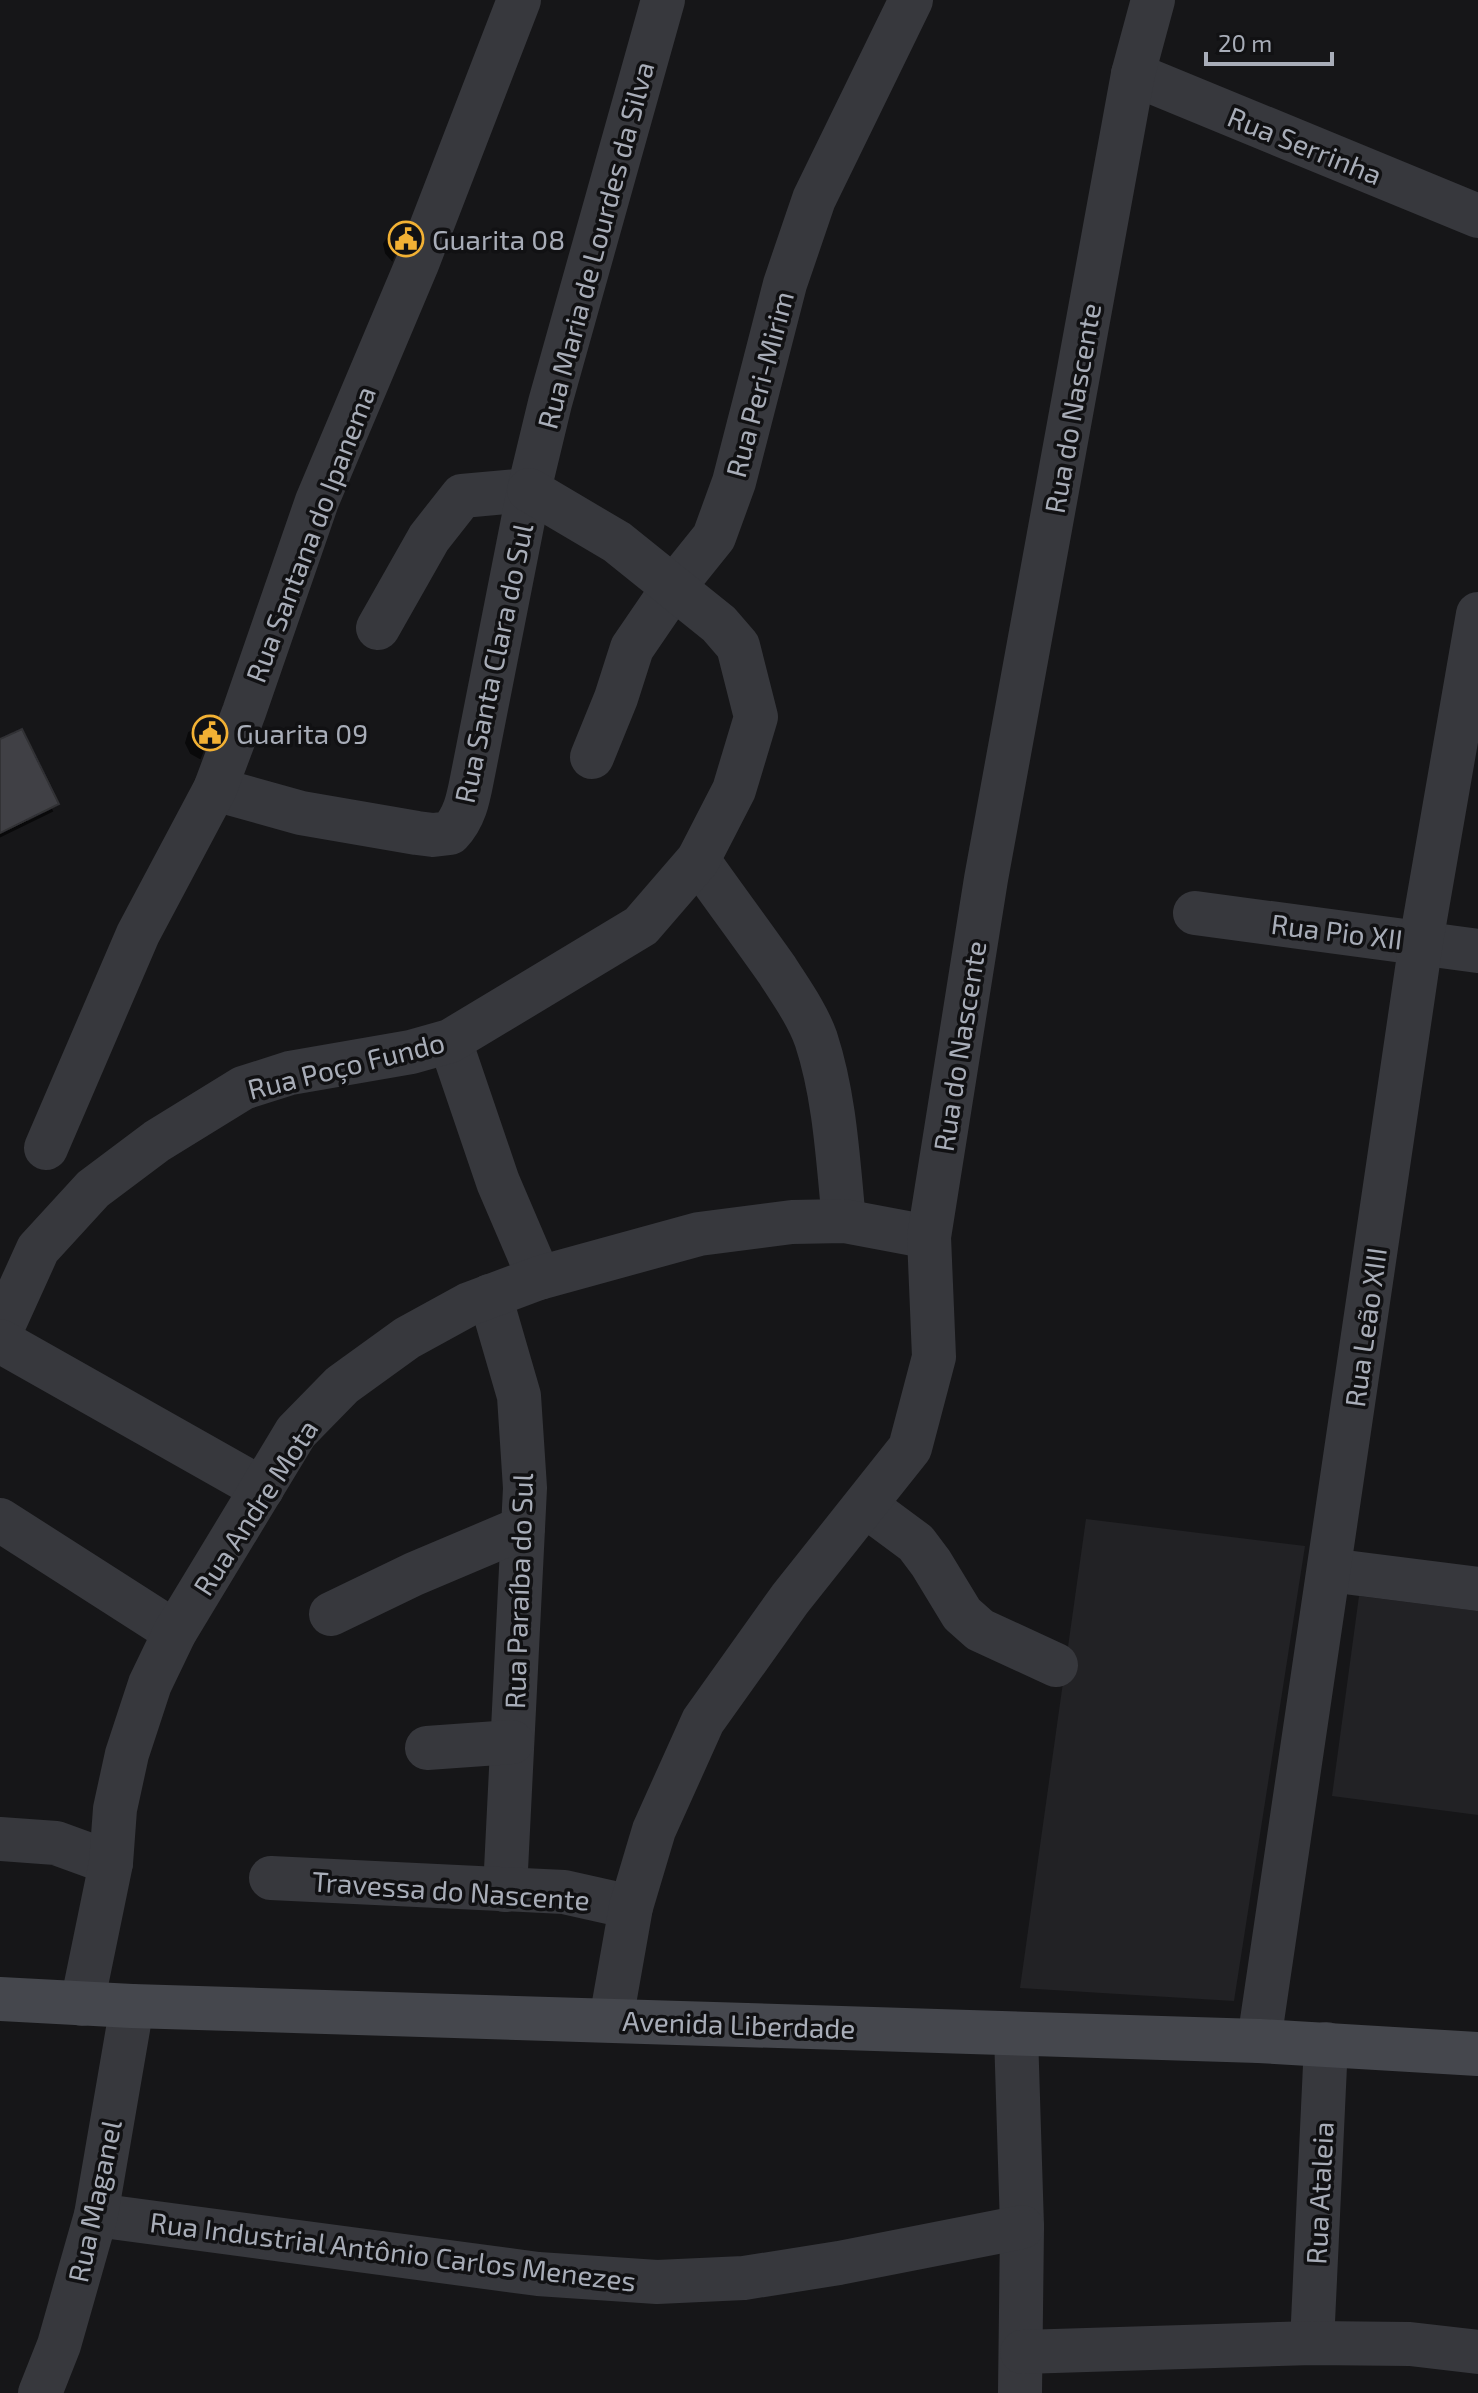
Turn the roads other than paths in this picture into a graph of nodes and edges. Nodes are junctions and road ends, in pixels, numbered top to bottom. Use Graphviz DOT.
graph roads {
  1 [pos="519,0"];
  2 [pos="663,0"];
  3 [pos="911,0"];
  4 [pos="1153,0"];
  5 [pos="1133,74"];
  6 [pos="1478,216"];
  7 [pos="529,490"];
  8 [pos="673,588"];
  9 [pos="1478,614"];
  10 [pos="378,628"];
  11 [pos="592,757"];
  12 [pos="215,789"];
  13 [pos="698,860"];
  14 [pos="1195,913"];
  15 [pos="1421,942"];
  16 [pos="1478,951"];
  17 [pos="450,1041"];
  18 [pos="46,1148"];
  19 [pos="844,1221"];
  20 [pos="929,1237"];
  21 [pos="539,1278"];
  22 [pos="490,1296"];
  23 [pos="0,1333"];
  24 [pos="0,1341"];
  25 [pos="262,1489"];
  26 [pos="866,1506"];
  27 [pos="0,1520"];
  28 [pos="523,1528"];
  29 [pos="1329,1570"];
  30 [pos="1478,1589"];
  31 [pos="331,1614"];
  32 [pos="175,1632"];
  33 [pos="1056,1665"];
  34 [pos="512,1742"];
  35 [pos="427,1748"];
  36 [pos="0,1839"];
  37 [pos="111,1863"];
  38 [pos="271,1878"];
  39 [pos="505,1890"];
  40 [pos="631,1907"];
  41 [pos="0,1999"];
  42 [pos="82,2004"];
  43 [pos="132,2006"];
  44 [pos="611,2020"];
  45 [pos="1016,2034"];
  46 [pos="1259,2041"];
  47 [pos="1326,2044"];
  48 [pos="1478,2054"];
  49 [pos="96,2215"];
  50 [pos="1022,2227"];
  51 [pos="1312,2343"];
  52 [pos="1478,2352"];
  53 [pos="1021,2372"];
  54 [pos="40,2393"];
  1 -- 12 [label="street, Rua Santana do Ipanema"];
  2 -- 7 [label="street, Rua Maria de Lourdes da Silva"];
  3 -- 8 [label="street, Rua Peri-Mirim"];
  4 -- 5 [label="street, Rua do Nascente"];
  5 -- 6 [label="street, Rua Serrinha"];
  5 -- 20 [label="street, Rua do Nascente"];
  7 -- 8 [label="street, Rua Poço Fundo"];
  7 -- 10 [label="street"];
  7 -- 12 [label="street, Rua Santa Clara do Sul"];
  8 -- 11 [label="street, Rua Peri-Mirim"];
  8 -- 13 [label="street, Rua Poço Fundo"];
  9 -- 15 [label="street, Rua Leão XIII"];
  12 -- 18 [label="street, Rua Santana do Ipanema"];
  13 -- 17 [label="street, Rua Poço Fundo"];
  13 -- 19 [label="street"];
  14 -- 15 [label="street, Rua Pio XII"];
  15 -- 16 [label="street, Rua Pio XII"];
  15 -- 29 [label="street, Rua Leão XIII"];
  17 -- 21 [label="street"];
  17 -- 23 [label="street, Rua Poço Fundo"];
  19 -- 20 [label="street, Rua Andre Mota"];
  19 -- 21 [label="street, Rua Andre Mota"];
  20 -- 26 [label="street, Rua do Nascente"];
  21 -- 22 [label="street, Rua Andre Mota"];
  22 -- 25 [label="street, Rua Andre Mota"];
  22 -- 28 [label="street, Rua Paraíba do Sul"];
  24 -- 25 [label="street"];
  25 -- 32 [label="street, Rua Andre Mota"];
  26 -- 33 [label="street"];
  26 -- 40 [label="street, Rua do Nascente"];
  27 -- 32 [label="street"];
  28 -- 31 [label="street"];
  28 -- 34 [label="street, Rua Paraíba do Sul"];
  29 -- 30 [label="street"];
  29 -- 46 [label="street, Rua Leão XIII"];
  32 -- 37 [label="street, Rua Andre Mota"];
  34 -- 35 [label="street"];
  34 -- 39 [label="street, Rua Paraíba do Sul"];
  36 -- 37 [label="street"];
  37 -- 42 [label="street, Rua Andre Mota"];
  38 -- 39 [label="street, Travessa do Nascente"];
  39 -- 40 [label="street, Travessa do Nascente"];
  40 -- 44 [label="street, Rua do Nascente"];
  41 -- 42 [label="main road, Avenida Liberdade"];
  42 -- 43 [label="main road, Avenida Liberdade"];
  43 -- 44 [label="main road, Avenida Liberdade"];
  43 -- 49 [label="street, Rua Maganel"];
  44 -- 45 [label="main road, Avenida Liberdade"];
  45 -- 46 [label="main road, Avenida Liberdade"];
  45 -- 50 [label="street"];
  46 -- 47 [label="main road, Avenida Liberdade"];
  47 -- 48 [label="main road, Avenida Liberdade"];
  47 -- 51 [label="street, Rua Ataleia"];
  49 -- 50 [label="street, Rua Industrial Antônio Carlos Menezes"];
  49 -- 54 [label="street, Rua Maganel"];
  50 -- 53 [label="street"];
  51 -- 52 [label="street"];
  51 -- 53 [label="street"];
}
